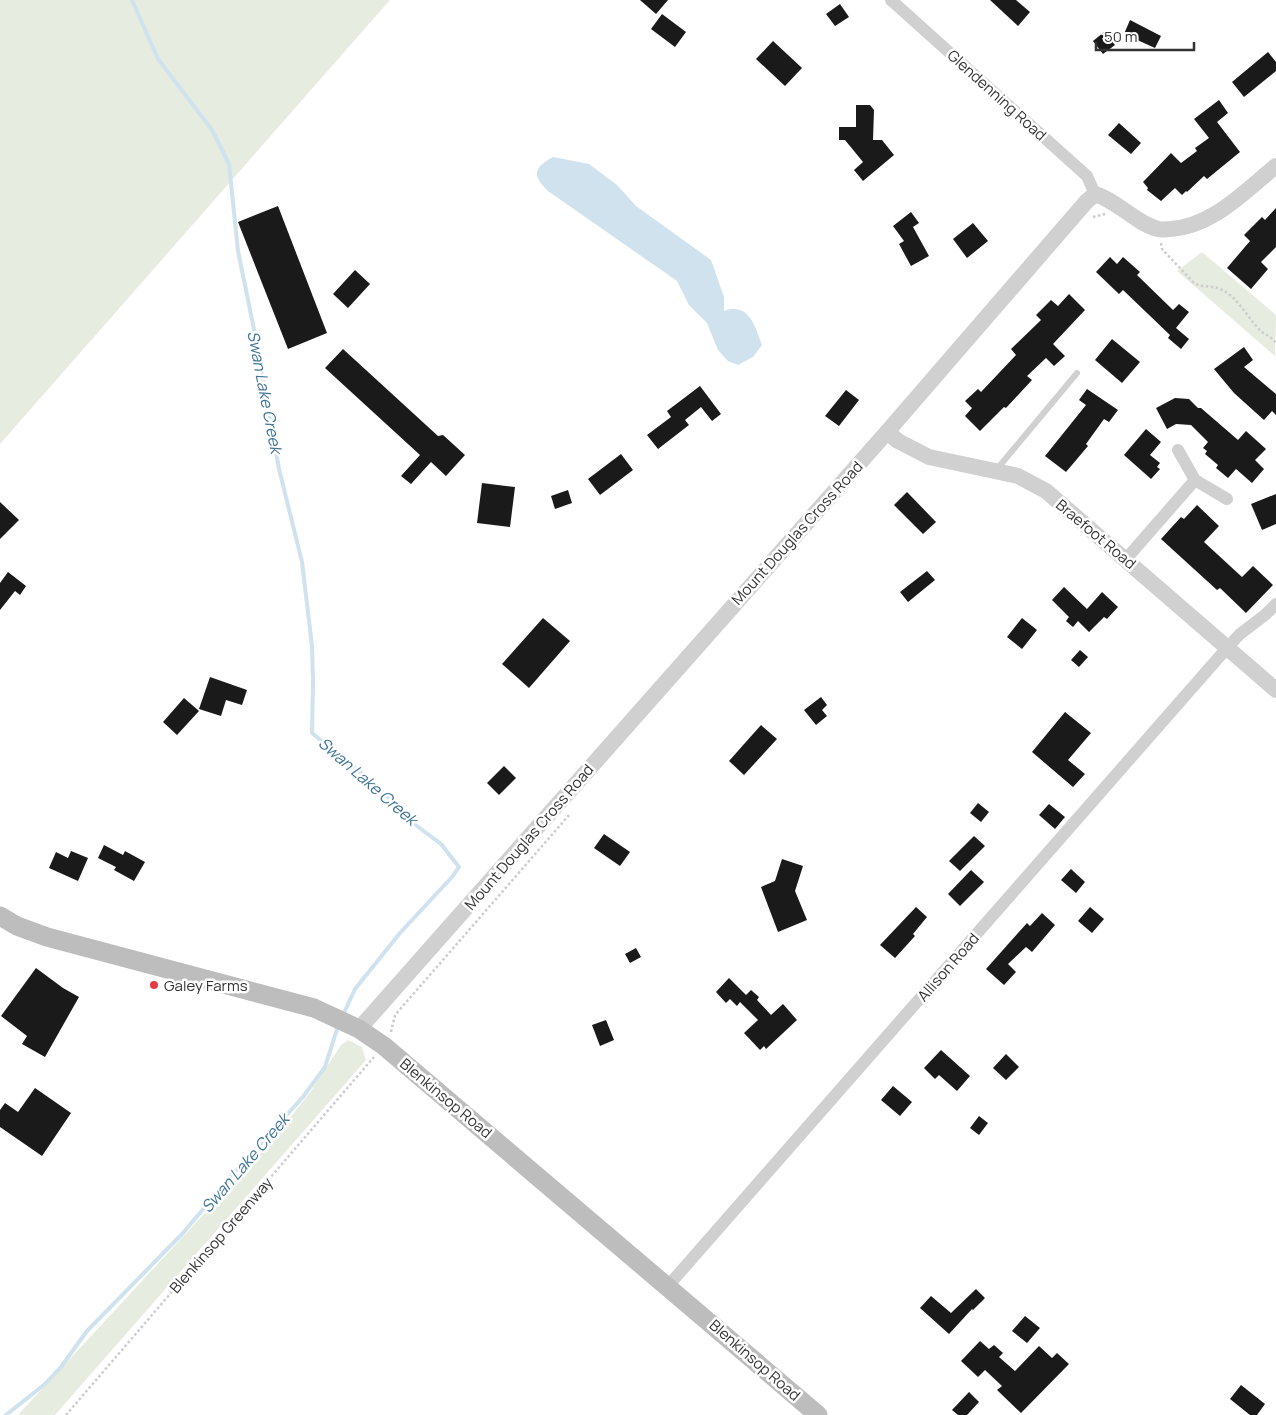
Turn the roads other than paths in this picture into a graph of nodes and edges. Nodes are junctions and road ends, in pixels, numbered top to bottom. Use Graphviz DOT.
graph roads {
  1 [pos="891,0"];
  2 [pos="1276,166"];
  3 [pos="1095,194"];
  4 [pos="1077,373"];
  5 [pos="887,432"];
  6 [pos="1178,450"];
  7 [pos="994,472"];
  8 [pos="1195,480"];
  9 [pos="1228,499"];
  10 [pos="1126,559"];
  11 [pos="1276,604"];
  12 [pos="1227,648"];
  13 [pos="1276,690"];
  14 [pos="0,916"];
  15 [pos="359,1029"];
  16 [pos="668,1286"];
  17 [pos="818,1415"];
  1 -- 3 [label="street, Glendenning Road"];
  2 -- 3 [label="street"];
  3 -- 5 [label="street, Mount Douglas Cross Road"];
  4 -- 7 [label="lane"];
  5 -- 7 [label="street, Braefoot Road"];
  5 -- 15 [label="street, Mount Douglas Cross Road"];
  6 -- 8 [label="street"];
  7 -- 10 [label="street, Braefoot Road"];
  8 -- 9 [label="street"];
  8 -- 10 [label="street"];
  10 -- 12 [label="street, Braefoot Road"];
  11 -- 12 [label="street, Allison Road"];
  12 -- 13 [label="street, Braefoot Road"];
  12 -- 16 [label="street, Allison Road"];
  14 -- 15 [label="main road, Blenkinsop Road"];
  15 -- 16 [label="main road, Blenkinsop Road"];
  16 -- 17 [label="main road, Blenkinsop Road"];
}
